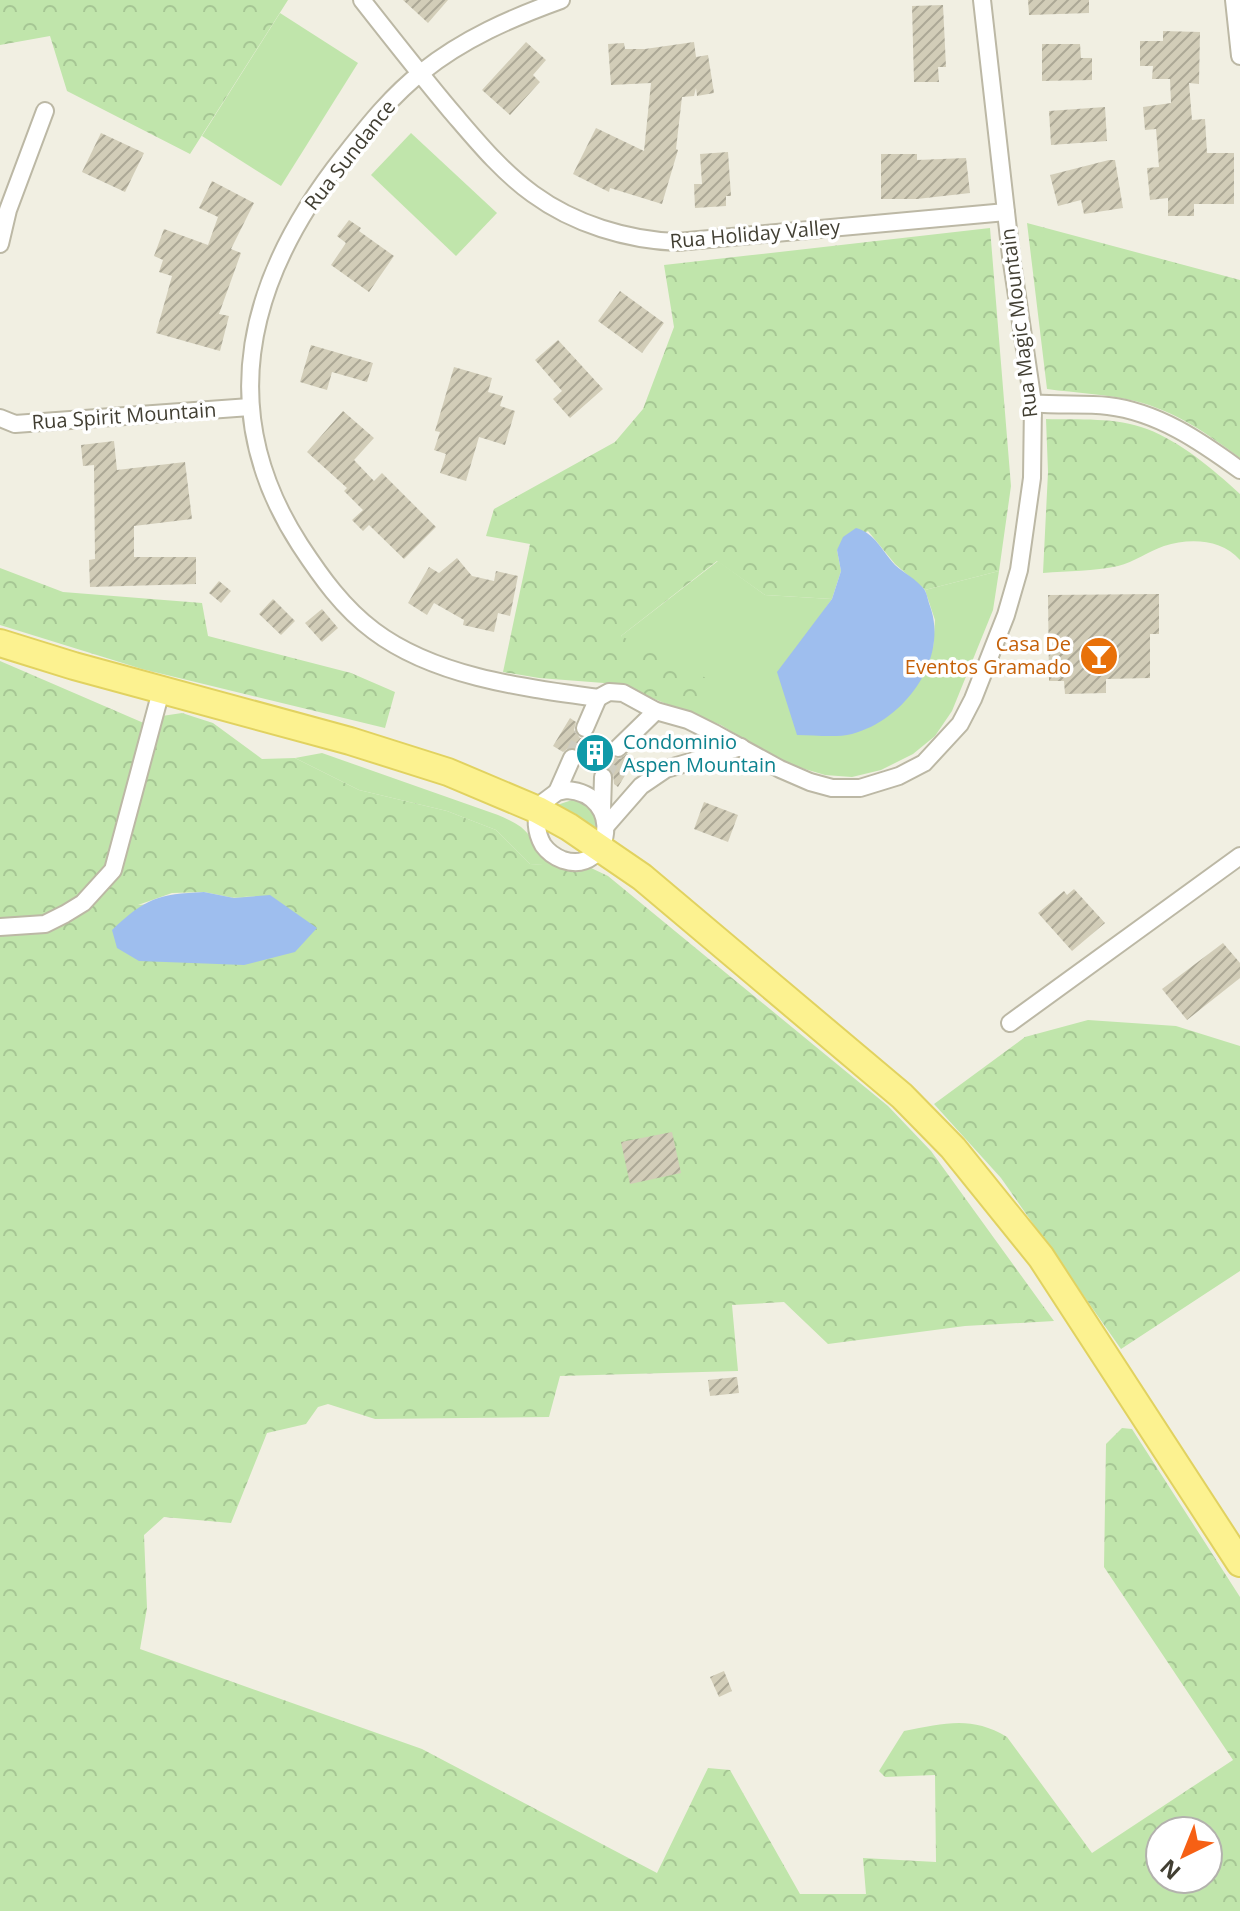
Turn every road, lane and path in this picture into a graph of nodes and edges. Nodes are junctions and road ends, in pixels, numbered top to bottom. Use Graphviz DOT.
graph roads {
  1 [pos="362,0"];
  2 [pos="561,0"];
  3 [pos="982,0"];
  4 [pos="1234,0"];
  5 [pos="1240,56"];
  6 [pos="419,74"];
  7 [pos="45,111"];
  8 [pos="1006,212"];
  9 [pos="0,244"];
  10 [pos="1033,403"];
  11 [pos="250,407"];
  12 [pos="0,418"];
  13 [pos="1240,470"];
  14 [pos="0,643"];
  15 [pos="161,691"];
  16 [pos="598,698"];
  17 [pos="656,711"];
  18 [pos="585,728"];
  19 [pos="741,747"];
  20 [pos="618,748"];
  21 [pos="572,758"];
  22 [pos="603,777"];
  23 [pos="557,792"];
  24 [pos="538,810"];
  25 [pos="603,828"];
  26 [pos="1240,856"];
  27 [pos="0,927"];
  28 [pos="1010,1023"];
  29 [pos="1240,1563"];
  1 -- 6 [label="street, Rua Holiday Valley"];
  2 -- 6 [label="street, Rua Sundance"];
  3 -- 8 [label="street, Rua Magic Mountain"];
  4 -- 5 [label="street"];
  6 -- 8 [label="street, Rua Holiday Valley"];
  6 -- 11 [label="street, Rua Sundance"];
  7 -- 9 [label="street"];
  8 -- 10 [label="street, Rua Magic Mountain"];
  10 -- 13 [label="street"];
  10 -- 19 [label="street, Rua Magic Mountain"];
  11 -- 12 [label="street, Rua Spirit Mountain"];
  11 -- 16 [label="street, Rua Sundance"];
  14 -- 15 [label="main road"];
  15 -- 24 [label="main road"];
  15 -- 27 [label="street"];
  16 -- 17 [label="street, Rua Sundance"];
  16 -- 18 [label="street"];
  17 -- 19 [label="street, Rua Magic Mountain"];
  17 -- 20 [label="street"];
  19 -- 25 [label="street"];
  21 -- 23 [label="street"];
  22 -- 25 [label="street"];
  23 -- 24 [label="street"];
  23 -- 25 [label="street"];
  24 -- 25 [label="main road"];
  25 -- 29 [label="main road"];
  26 -- 28 [label="street"];
}
